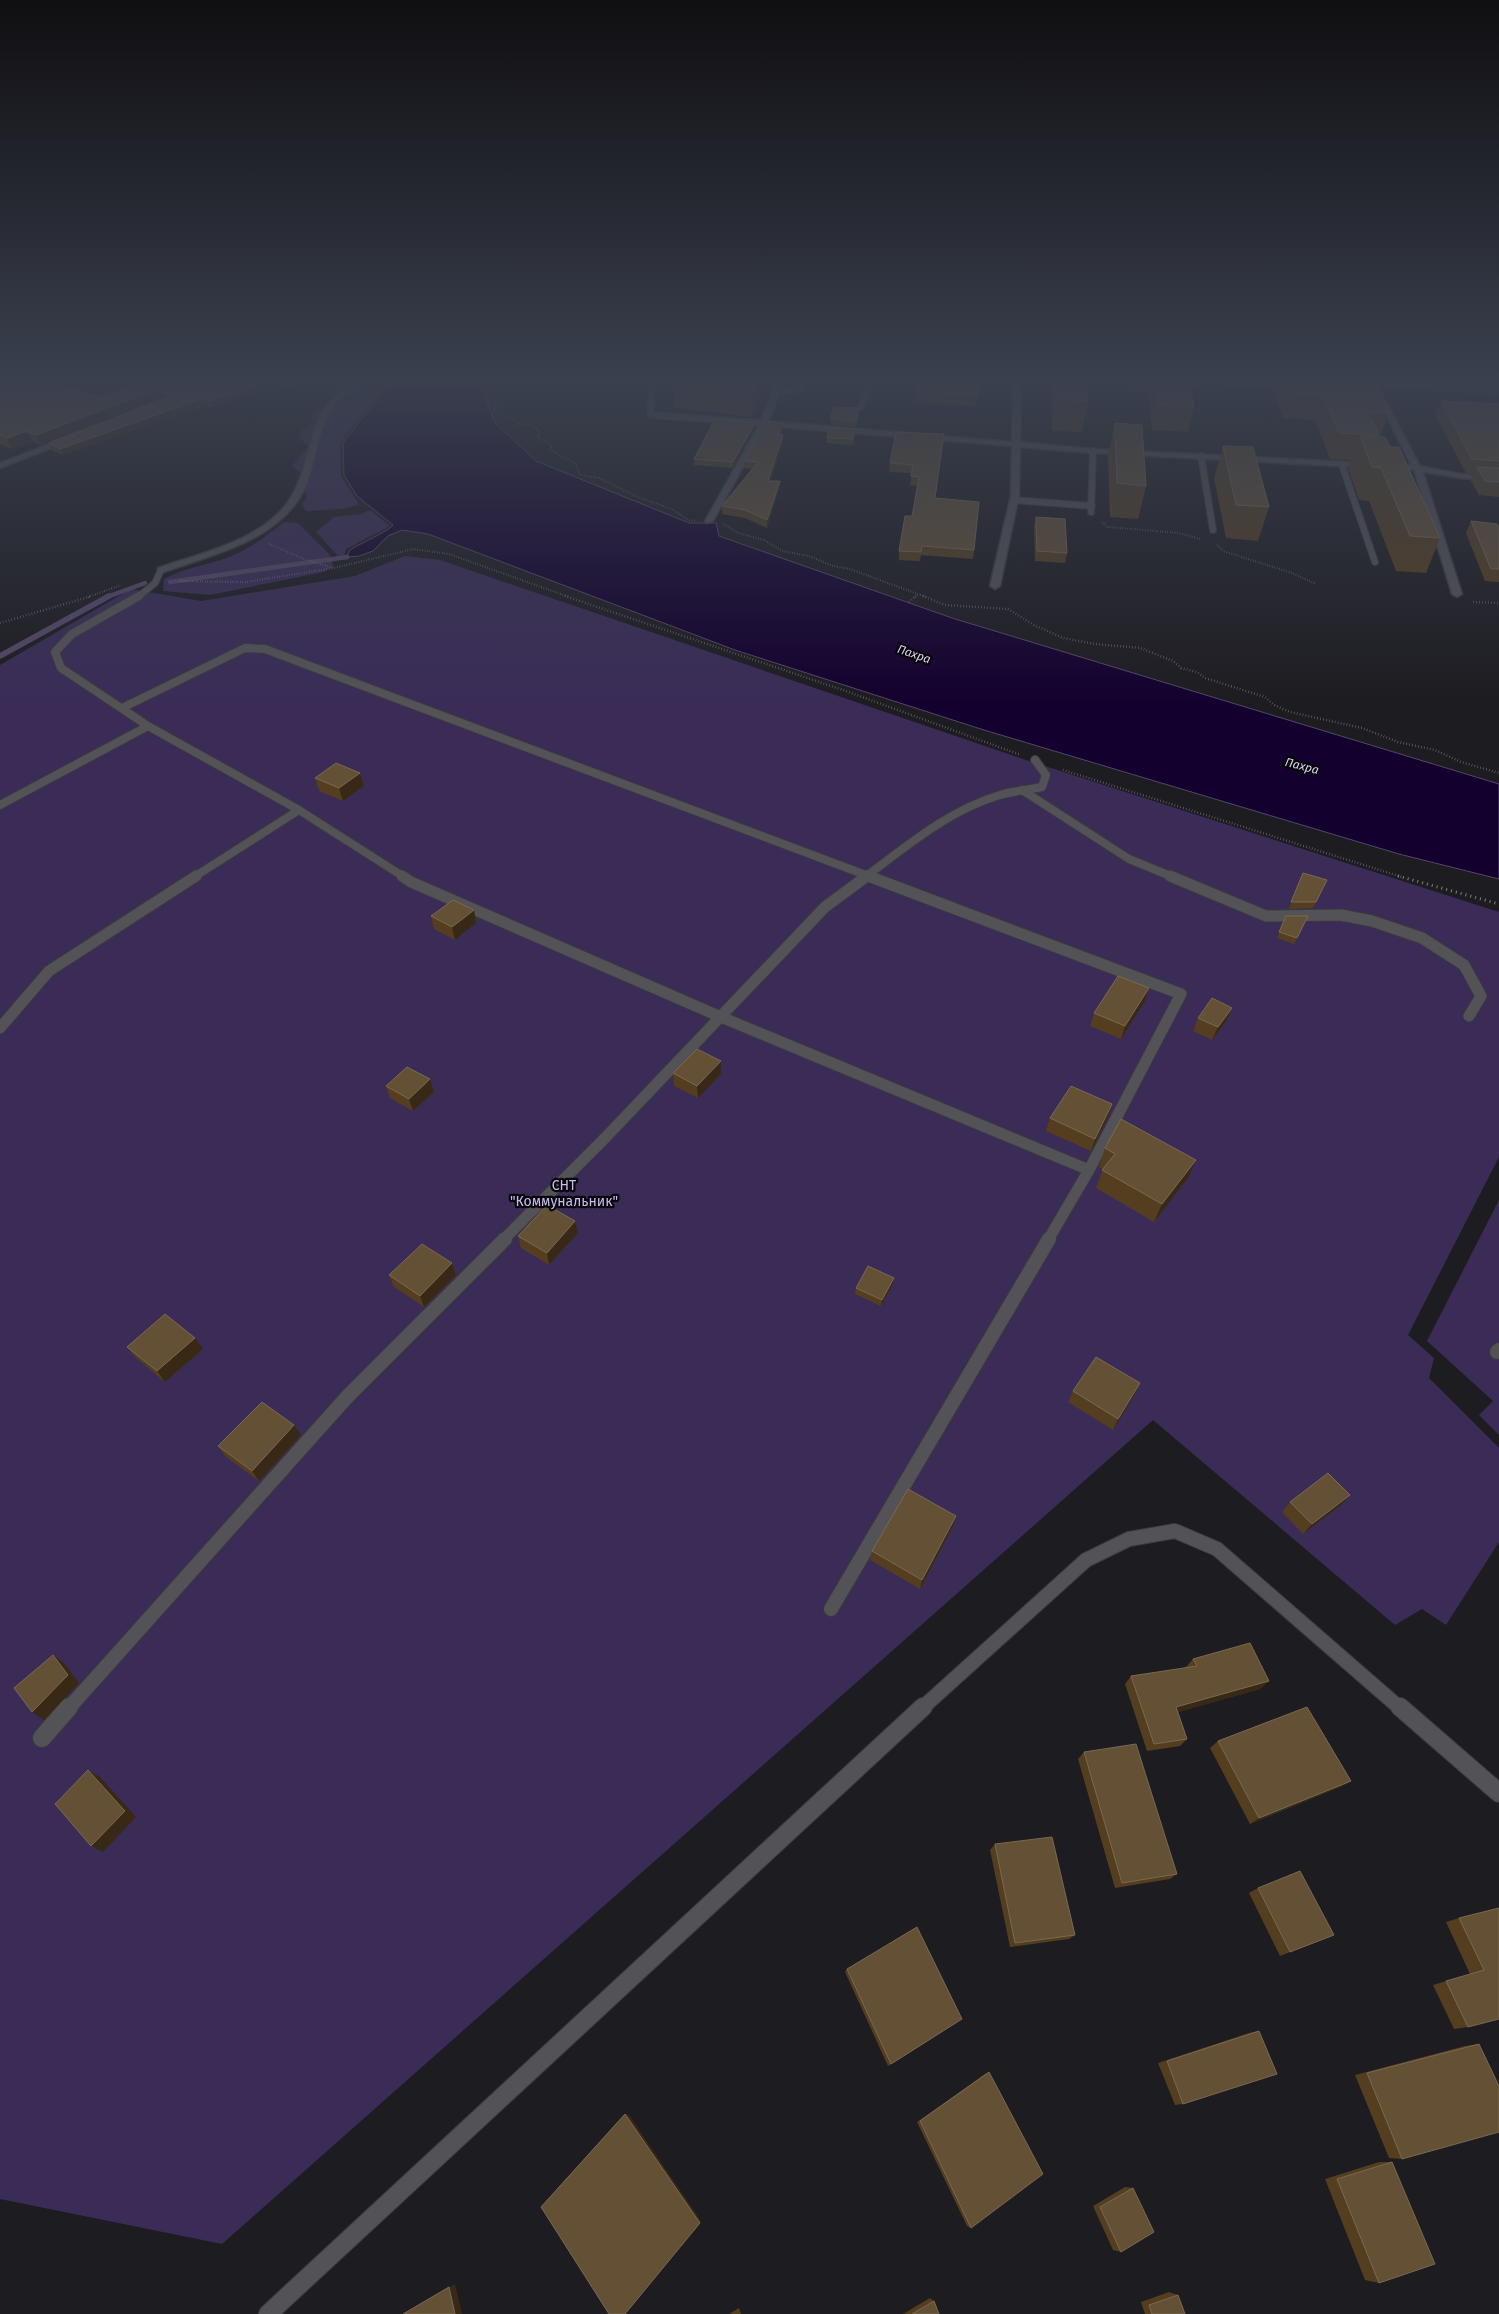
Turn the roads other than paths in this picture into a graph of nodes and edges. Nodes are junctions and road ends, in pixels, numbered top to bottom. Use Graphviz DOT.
graph roads {
  1 [pos="299,487"];
  2 [pos="728,487"];
  3 [pos="1014,487"];
  4 [pos="1092,487"];
  5 [pos="1206,487"];
  6 [pos="1349,487"];
  7 [pos="1423,487"];
  8 [pos="1014,500"];
  9 [pos="1092,506"];
  10 [pos="1091,513"];
  11 [pos="709,521"];
  12 [pos="1214,530"];
  13 [pos="1375,562"];
  14 [pos="161,570"];
  15 [pos="994,586"];
  16 [pos="1457,594"];
  17 [pos="122,708"];
  18 [pos="148,726"];
  19 [pos="1035,760"];
  20 [pos="1022,790"];
  21 [pos="0,805"];
  22 [pos="299,810"];
  23 [pos="868,875"];
  24 [pos="1469,1016"];
  25 [pos="721,1017"];
  26 [pos="0,1028"];
  27 [pos="1089,1170"];
  28 [pos="831,1609"];
  29 [pos="42,1738"];
  30 [pos="1499,1793"];
  31 [pos="268,2314"];
  1 -- 14 [label="street"];
  2 -- 11 [label="street"];
  3 -- 8 [label="street"];
  4 -- 9 [label="lane"];
  5 -- 12 [label="lane"];
  6 -- 13 [label="lane"];
  7 -- 16 [label="street"];
  8 -- 9 [label="lane"];
  8 -- 15 [label="street"];
  9 -- 10 [label="lane"];
  14 -- 17 [label="lane"];
  17 -- 18 [label="lane"];
  17 -- 23 [label="lane"];
  18 -- 21 [label="lane"];
  18 -- 22 [label="lane"];
  19 -- 20 [label="lane"];
  20 -- 23 [label="lane"];
  20 -- 24 [label="lane"];
  22 -- 25 [label="lane"];
  22 -- 26 [label="lane"];
  23 -- 25 [label="lane"];
  23 -- 27 [label="lane"];
  25 -- 27 [label="lane"];
  25 -- 29 [label="lane"];
  27 -- 28 [label="lane"];
  30 -- 31 [label="lane"];
}
